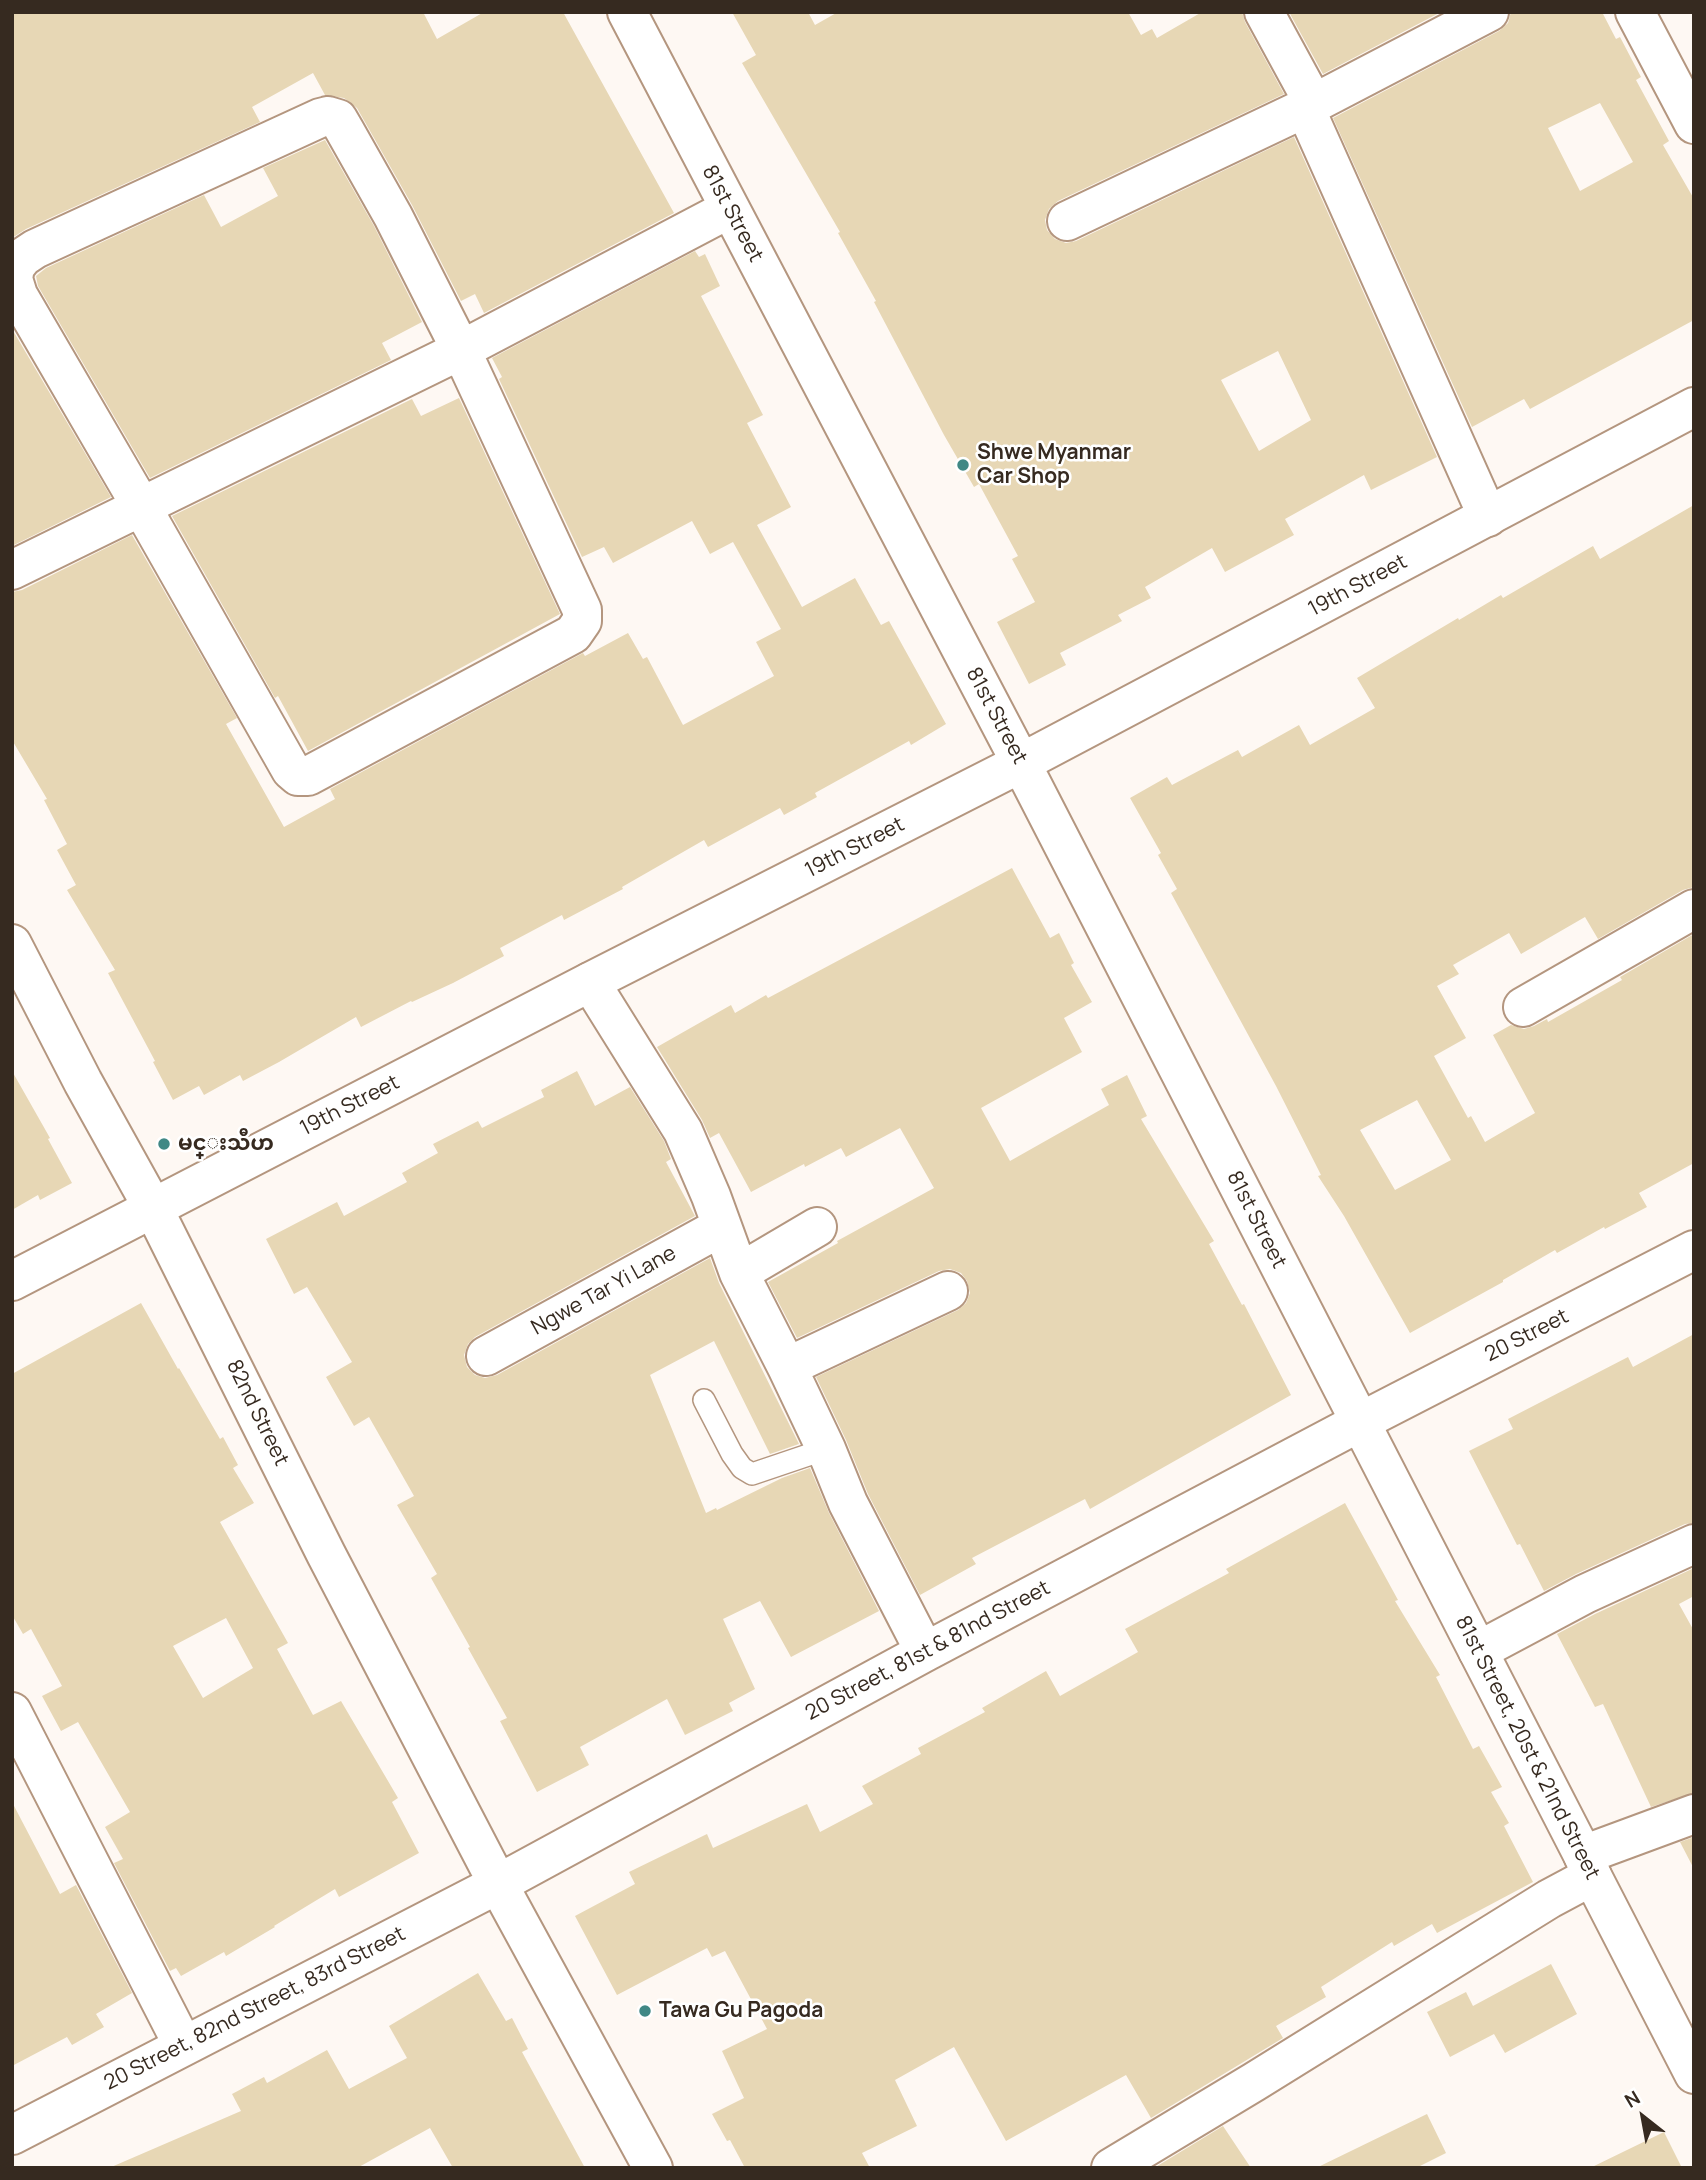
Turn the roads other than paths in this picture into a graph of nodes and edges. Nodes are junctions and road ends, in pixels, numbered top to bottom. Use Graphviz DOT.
graph roads {
  1 [pos="627,12"];
  2 [pos="1264,12"];
  3 [pos="1489,12"];
  4 [pos="1635,12"];
  5 [pos="1309,105"];
  6 [pos="1694,124"];
  7 [pos="729,209"];
  8 [pos="1067,221"];
  9 [pos="461,350"];
  10 [pos="1694,407"];
  11 [pos="141,506"];
  12 [pos="1488,517"];
  13 [pos="12,570"];
  14 [pos="1021,764"];
  15 [pos="1694,909"];
  16 [pos="12,944"];
  17 [pos="590,982"];
  18 [pos="1522,1007"];
  19 [pos="153,1208"];
  20 [pos="721,1227"];
  21 [pos="817,1227"];
  22 [pos="1694,1250"];
  23 [pos="739,1273"];
  24 [pos="12,1281"];
  25 [pos="948,1291"];
  26 [pos="486,1356"];
  27 [pos="787,1367"];
  28 [pos="704,1400"];
  29 [pos="1360,1422"];
  30 [pos="826,1449"];
  31 [pos="1694,1544"];
  32 [pos="1478,1651"];
  33 [pos="925,1652"];
  34 [pos="12,1712"];
  35 [pos="1694,1814"];
  36 [pos="1588,1866"];
  37 [pos="498,1884"];
  38 [pos="183,2045"];
  39 [pos="1694,2074"];
  40 [pos="12,2135"];
  41 [pos="653,2168"];
  42 [pos="1111,2168"];
  1 -- 7 [label="street, 81st Street"];
  2 -- 5 [label="street"];
  3 -- 5 [label="street"];
  4 -- 6 [label="street"];
  5 -- 8 [label="street"];
  5 -- 12 [label="street"];
  7 -- 9 [label="street"];
  7 -- 14 [label="street, 81st Street"];
  9 -- 11 [label="street"];
  9 -- 11 [label="street"];
  9 -- 11 [label="street"];
  10 -- 12 [label="street, 19th Street"];
  11 -- 13 [label="street"];
  12 -- 14 [label="street, 19th Street"];
  14 -- 17 [label="street, 19th Street"];
  14 -- 29 [label="street, 81st Street"];
  15 -- 18 [label="street"];
  16 -- 19 [label="street, 82nd Street"];
  17 -- 19 [label="street, 19th Street"];
  17 -- 20 [label="street"];
  19 -- 24 [label="street, 19th Street"];
  19 -- 37 [label="street, 82nd Street"];
  20 -- 23 [label="street"];
  20 -- 26 [label="street, Ngwe Tar Yi Lane"];
  21 -- 23 [label="street"];
  22 -- 29 [label="street, 20 Street"];
  23 -- 27 [label="street"];
  25 -- 27 [label="street"];
  27 -- 30 [label="street"];
  28 -- 30 [label="lane"];
  29 -- 32 [label="street, 81st Street, 20st & 21nd Street"];
  29 -- 33 [label="street, 20 Street, 81st & 81nd Street"];
  30 -- 33 [label="street"];
  31 -- 32 [label="street"];
  32 -- 36 [label="street, 81st Street, 20st & 21nd Street"];
  33 -- 37 [label="street, 20 Street, 81st & 81nd Street"];
  34 -- 38 [label="street"];
  35 -- 36 [label="street"];
  36 -- 39 [label="street, 81st Street, 20st & 21nd Street"];
  36 -- 42 [label="street"];
  37 -- 38 [label="street, 20 Street, 82nd Street, 83rd Street"];
  37 -- 41 [label="street, 82nd Street"];
  38 -- 40 [label="street, 20 Street, 82nd Street, 83rd Street"];
}
